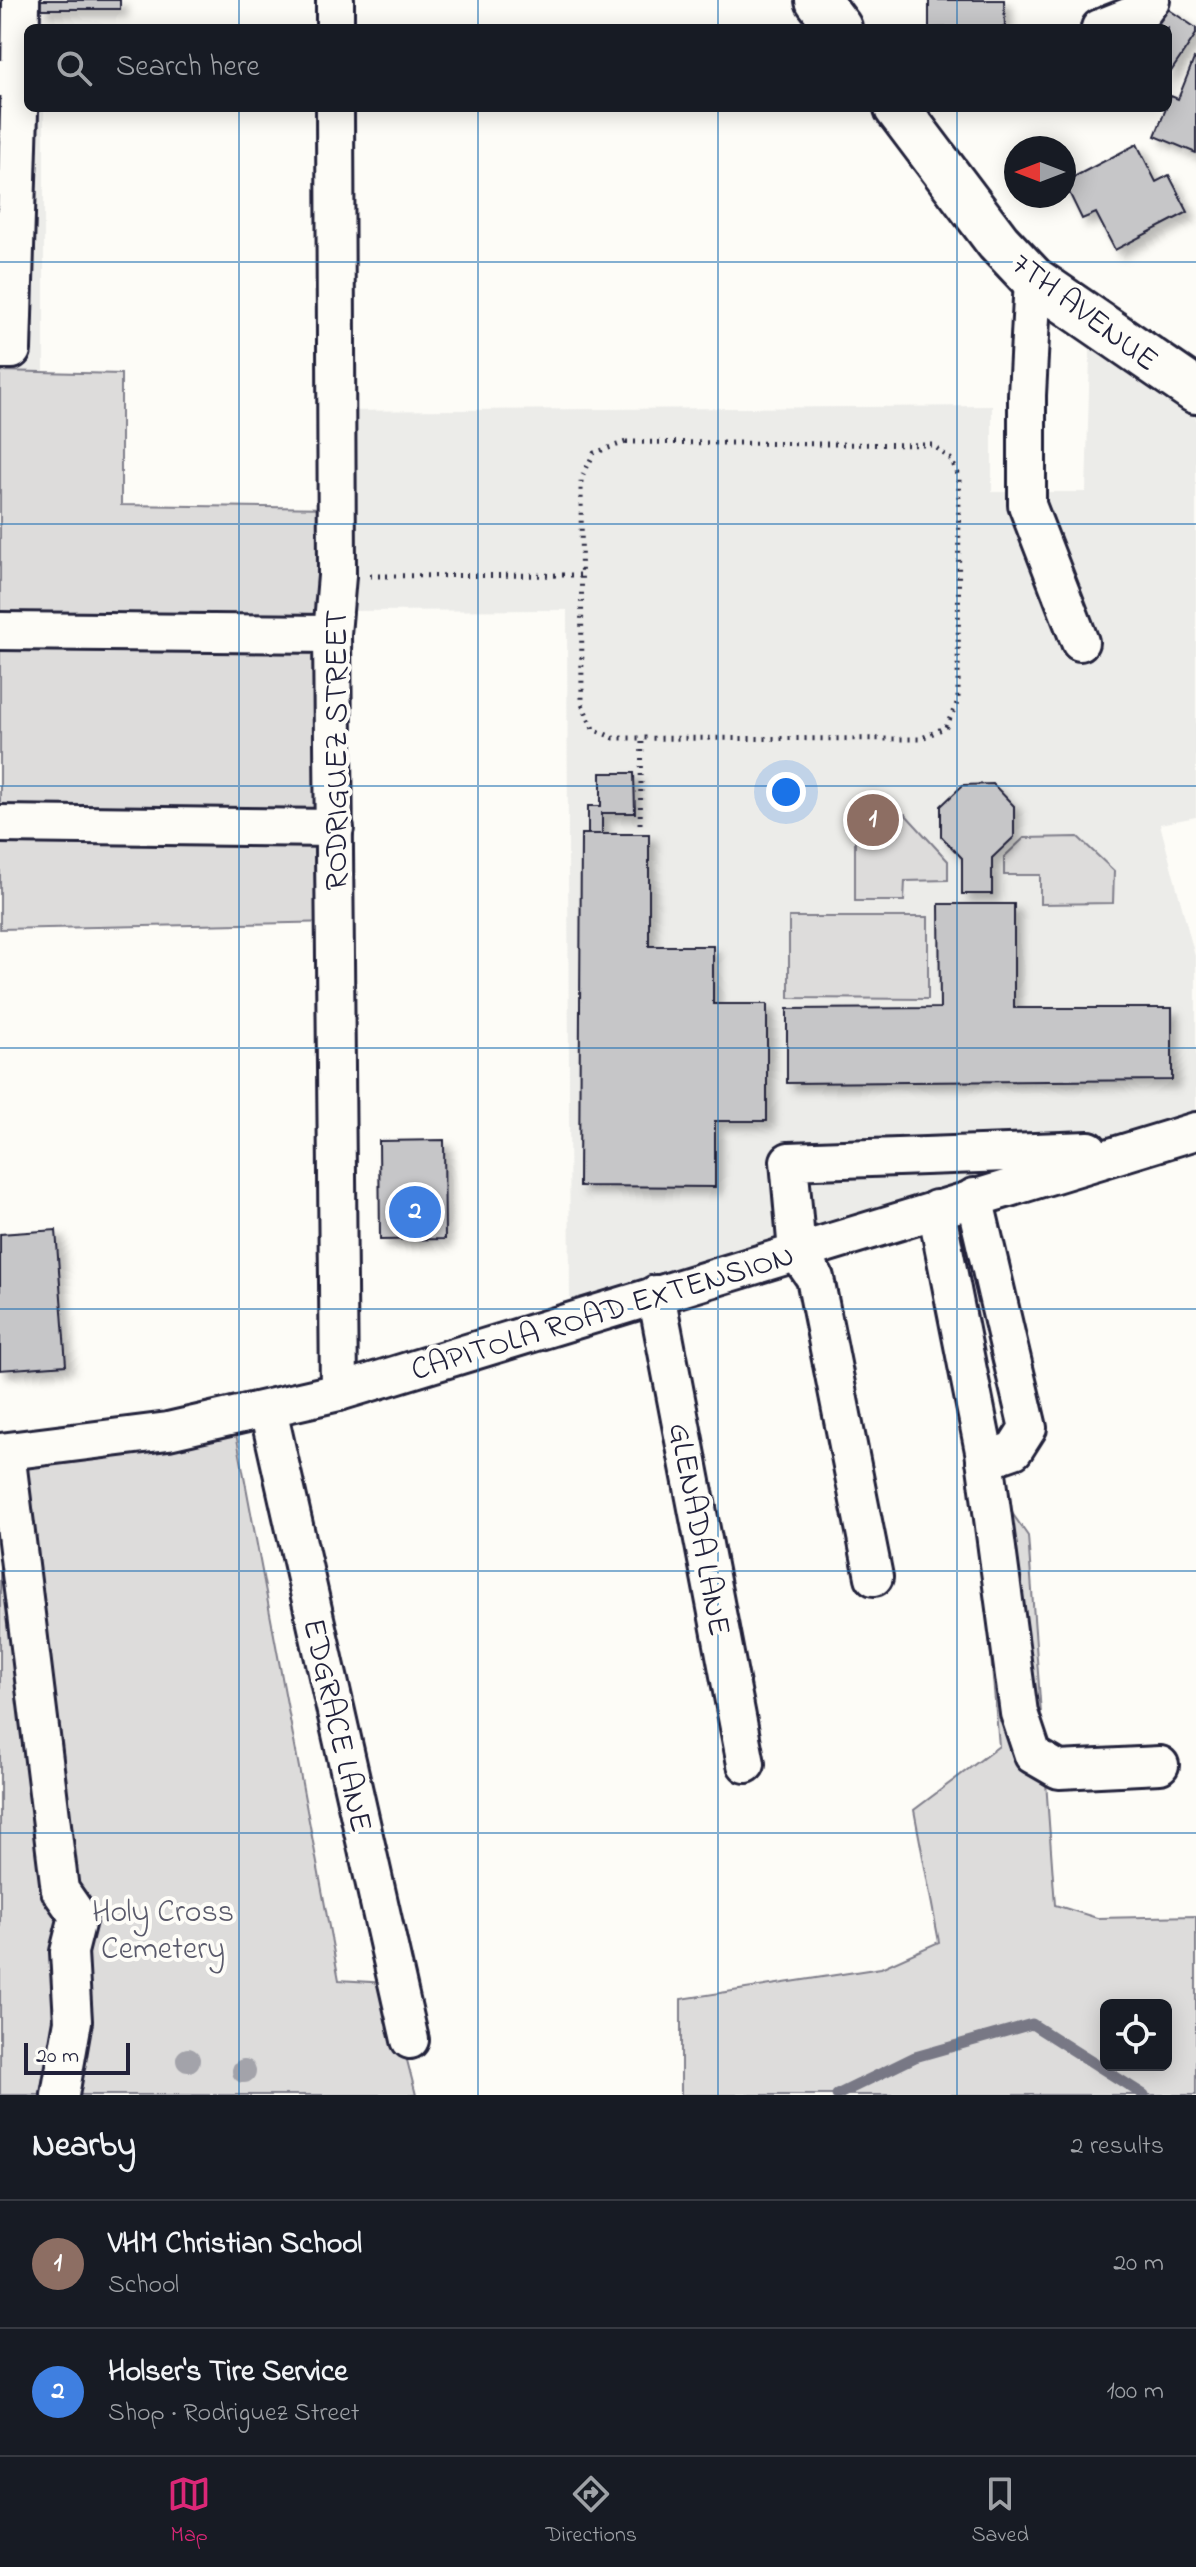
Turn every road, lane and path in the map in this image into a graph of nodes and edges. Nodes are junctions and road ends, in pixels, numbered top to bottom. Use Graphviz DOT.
graph roads {
  1 [pos="21,0"];
  2 [pos="335,0"];
  3 [pos="818,0"];
  4 [pos="1151,0"];
  5 [pos="335,24"];
  6 [pos="836,24"];
  7 [pos="1110,24"];
  8 [pos="10,78"];
  9 [pos="335,112"];
  10 [pos="900,112"];
  11 [pos="1033,279"];
  12 [pos="0,350"];
  13 [pos="1196,391"];
  14 [pos="581,575"];
  15 [pos="337,576"];
  16 [pos="0,631"];
  17 [pos="332,634"];
  18 [pos="1080,642"];
  19 [pos="642,739"];
  20 [pos="0,824"];
  21 [pos="640,824"];
  22 [pos="335,828"];
  23 [pos="1196,1131"];
  24 [pos="1135,1149"];
  25 [pos="974,1197"];
  26 [pos="936,1209"];
  27 [pos="797,1252"];
  28 [pos="656,1294"];
  29 [pos="339,1392"];
  30 [pos="268,1410"];
  31 [pos="3,1452"];
  32 [pos="985,1460"];
  33 [pos="874,1577"];
  34 [pos="746,1764"];
  35 [pos="1160,1765"];
  36 [pos="410,2040"];
  37 [pos="60,2095"];
  1 -- 8 [label="street"];
  2 -- 5 [label="street"];
  3 -- 6 [label="main road"];
  4 -- 7 [label="street"];
  8 -- 12 [label="street"];
  9 -- 15 [label="street, RODRIGUEZ STREET"];
  10 -- 11 [label="main road, 7TH AVENUE"];
  11 -- 13 [label="main road, 7TH AVENUE"];
  11 -- 18 [label="street"];
  14 -- 15 [label="path"];
  14 -- 19 [label="path"];
  14 -- 19 [label="path"];
  15 -- 17 [label="street, RODRIGUEZ STREET"];
  16 -- 17 [label="street"];
  17 -- 22 [label="street, RODRIGUEZ STREET"];
  19 -- 21 [label="path"];
  20 -- 22 [label="street"];
  22 -- 29 [label="street, RODRIGUEZ STREET"];
  23 -- 24 [label="street, CAPITOLA ROAD EXTENSION"];
  24 -- 25 [label="street, CAPITOLA ROAD EXTENSION"];
  24 -- 27 [label="street"];
  25 -- 26 [label="street, CAPITOLA ROAD EXTENSION"];
  25 -- 32 [label="street"];
  26 -- 27 [label="street, CAPITOLA ROAD EXTENSION"];
  26 -- 32 [label="street"];
  27 -- 28 [label="street, CAPITOLA ROAD EXTENSION"];
  27 -- 33 [label="street"];
  28 -- 29 [label="street, CAPITOLA ROAD EXTENSION"];
  28 -- 34 [label="street, GLENADA LANE"];
  29 -- 30 [label="street, CAPITOLA ROAD EXTENSION"];
  30 -- 31 [label="street, CAPITOLA ROAD EXTENSION"];
  30 -- 36 [label="street, EDGRACE LANE"];
  31 -- 37 [label="street"];
  32 -- 35 [label="street"];
}
